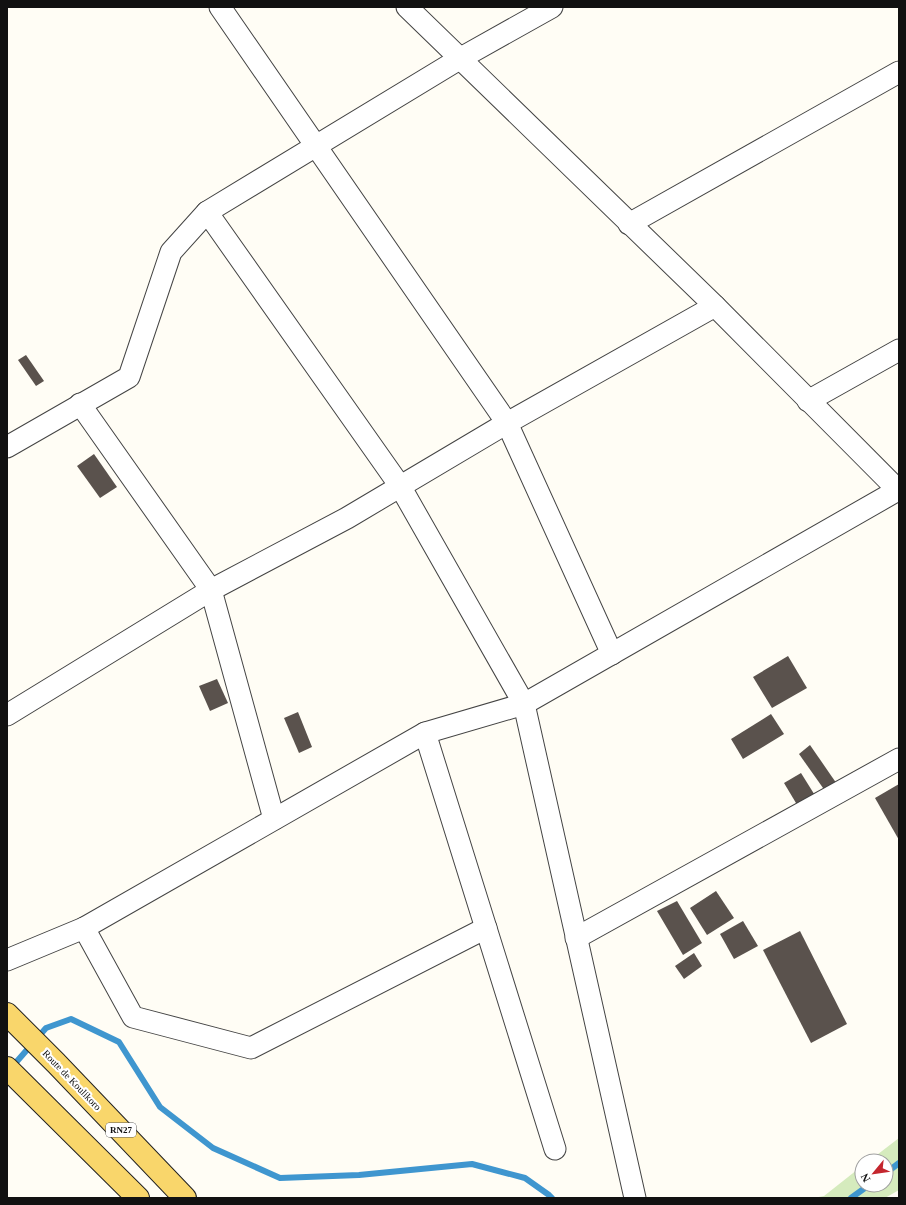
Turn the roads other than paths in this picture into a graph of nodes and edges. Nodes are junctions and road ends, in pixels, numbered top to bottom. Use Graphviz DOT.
graph roads {
  1 [pos="220,7"];
  2 [pos="408,7"];
  3 [pos="552,7"];
  4 [pos="462,58"];
  5 [pos="899,72"];
  6 [pos="316,146"];
  7 [pos="208,212"];
  8 [pos="630,224"];
  9 [pos="714,306"];
  10 [pos="899,350"];
  11 [pos="808,401"];
  12 [pos="80,404"];
  13 [pos="507,423"];
  14 [pos="7,447"];
  15 [pos="400,486"];
  16 [pos="899,491"];
  17 [pos="211,590"];
  18 [pos="612,654"];
  19 [pos="524,704"];
  20 [pos="7,715"];
  21 [pos="425,733"];
  22 [pos="899,759"];
  23 [pos="274,819"];
  24 [pos="84,928"];
  25 [pos="486,928"];
  26 [pos="576,938"];
  27 [pos="7,960"];
  28 [pos="10,1017"];
  29 [pos="7,1068"];
  30 [pos="555,1149"];
  31 [pos="138,1198"];
  32 [pos="185,1198"];
  33 [pos="635,1198"];
  1 -- 6 [label="street"];
  2 -- 4 [label="street"];
  3 -- 4 [label="street"];
  4 -- 6 [label="street"];
  4 -- 8 [label="street"];
  5 -- 8 [label="street"];
  6 -- 7 [label="street"];
  6 -- 13 [label="street"];
  7 -- 12 [label="street"];
  7 -- 15 [label="street"];
  8 -- 9 [label="street"];
  9 -- 11 [label="street"];
  9 -- 13 [label="street"];
  10 -- 11 [label="street"];
  11 -- 16 [label="street"];
  12 -- 14 [label="street"];
  12 -- 17 [label="street"];
  13 -- 15 [label="street"];
  13 -- 18 [label="street"];
  15 -- 17 [label="street"];
  15 -- 19 [label="street"];
  16 -- 18 [label="street"];
  17 -- 20 [label="street"];
  17 -- 23 [label="street"];
  18 -- 19 [label="street"];
  19 -- 21 [label="street"];
  19 -- 26 [label="street"];
  21 -- 23 [label="street"];
  21 -- 25 [label="street"];
  22 -- 26 [label="street"];
  23 -- 24 [label="street"];
  24 -- 25 [label="street"];
  24 -- 27 [label="street"];
  25 -- 30 [label="street"];
  26 -- 33 [label="street"];
  28 -- 32 [label="main road, Route de Koulikoro / RN27"];
  29 -- 31 [label="main road"];
}
